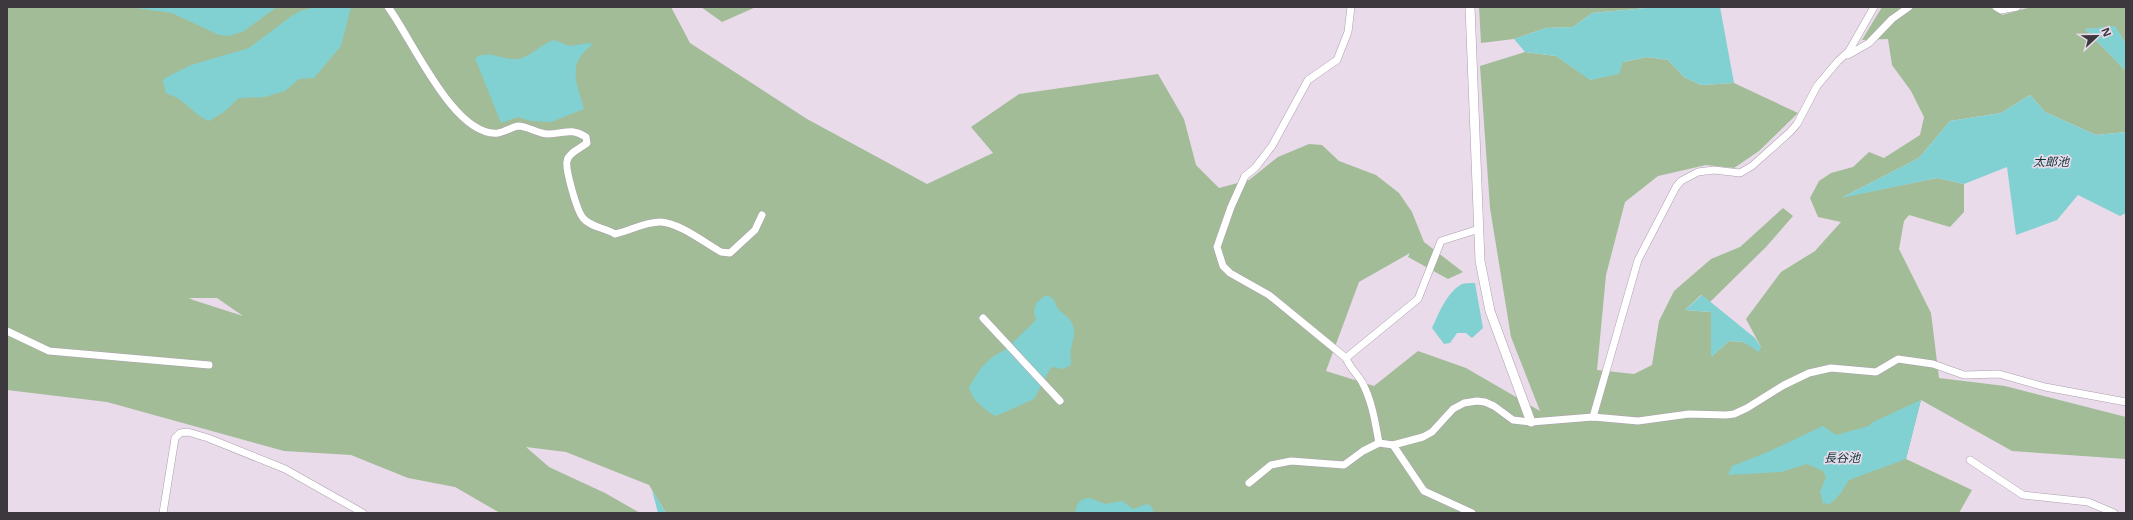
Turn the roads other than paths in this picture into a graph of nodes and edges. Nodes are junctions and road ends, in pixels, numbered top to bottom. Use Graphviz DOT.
graph roads {
  1 [pos="388,7"];
  2 [pos="1351,7"];
  3 [pos="1470,7"];
  4 [pos="1874,7"];
  5 [pos="1909,7"];
  6 [pos="1996,7"];
  7 [pos="2017,7"];
  8 [pos="1838,61"];
  9 [pos="762,215"];
  10 [pos="1479,229"];
  11 [pos="983,318"];
  12 [pos="7,331"];
  13 [pos="1346,358"];
  14 [pos="210,365"];
  15 [pos="1060,401"];
  16 [pos="2126,402"];
  17 [pos="1593,417"];
  18 [pos="1531,422"];
  19 [pos="1379,442"];
  20 [pos="1393,445"];
  21 [pos="1970,460"];
  22 [pos="1249,482"];
  23 [pos="163,513"];
  24 [pos="363,513"];
  25 [pos="1472,513"];
  26 [pos="2114,513"];
  1 -- 9 [label="street"];
  2 -- 13 [label="street"];
  3 -- 10 [label="street"];
  4 -- 8 [label="street"];
  5 -- 8 [label="street"];
  6 -- 7 [label="street"];
  8 -- 17 [label="street"];
  10 -- 13 [label="street"];
  10 -- 18 [label="street"];
  11 -- 15 [label="street"];
  12 -- 14 [label="street"];
  13 -- 19 [label="street"];
  16 -- 17 [label="street"];
  17 -- 18 [label="street"];
  18 -- 20 [label="street"];
  19 -- 20 [label="street"];
  19 -- 22 [label="street"];
  20 -- 25 [label="street"];
  21 -- 26 [label="street"];
  23 -- 24 [label="street"];
}
